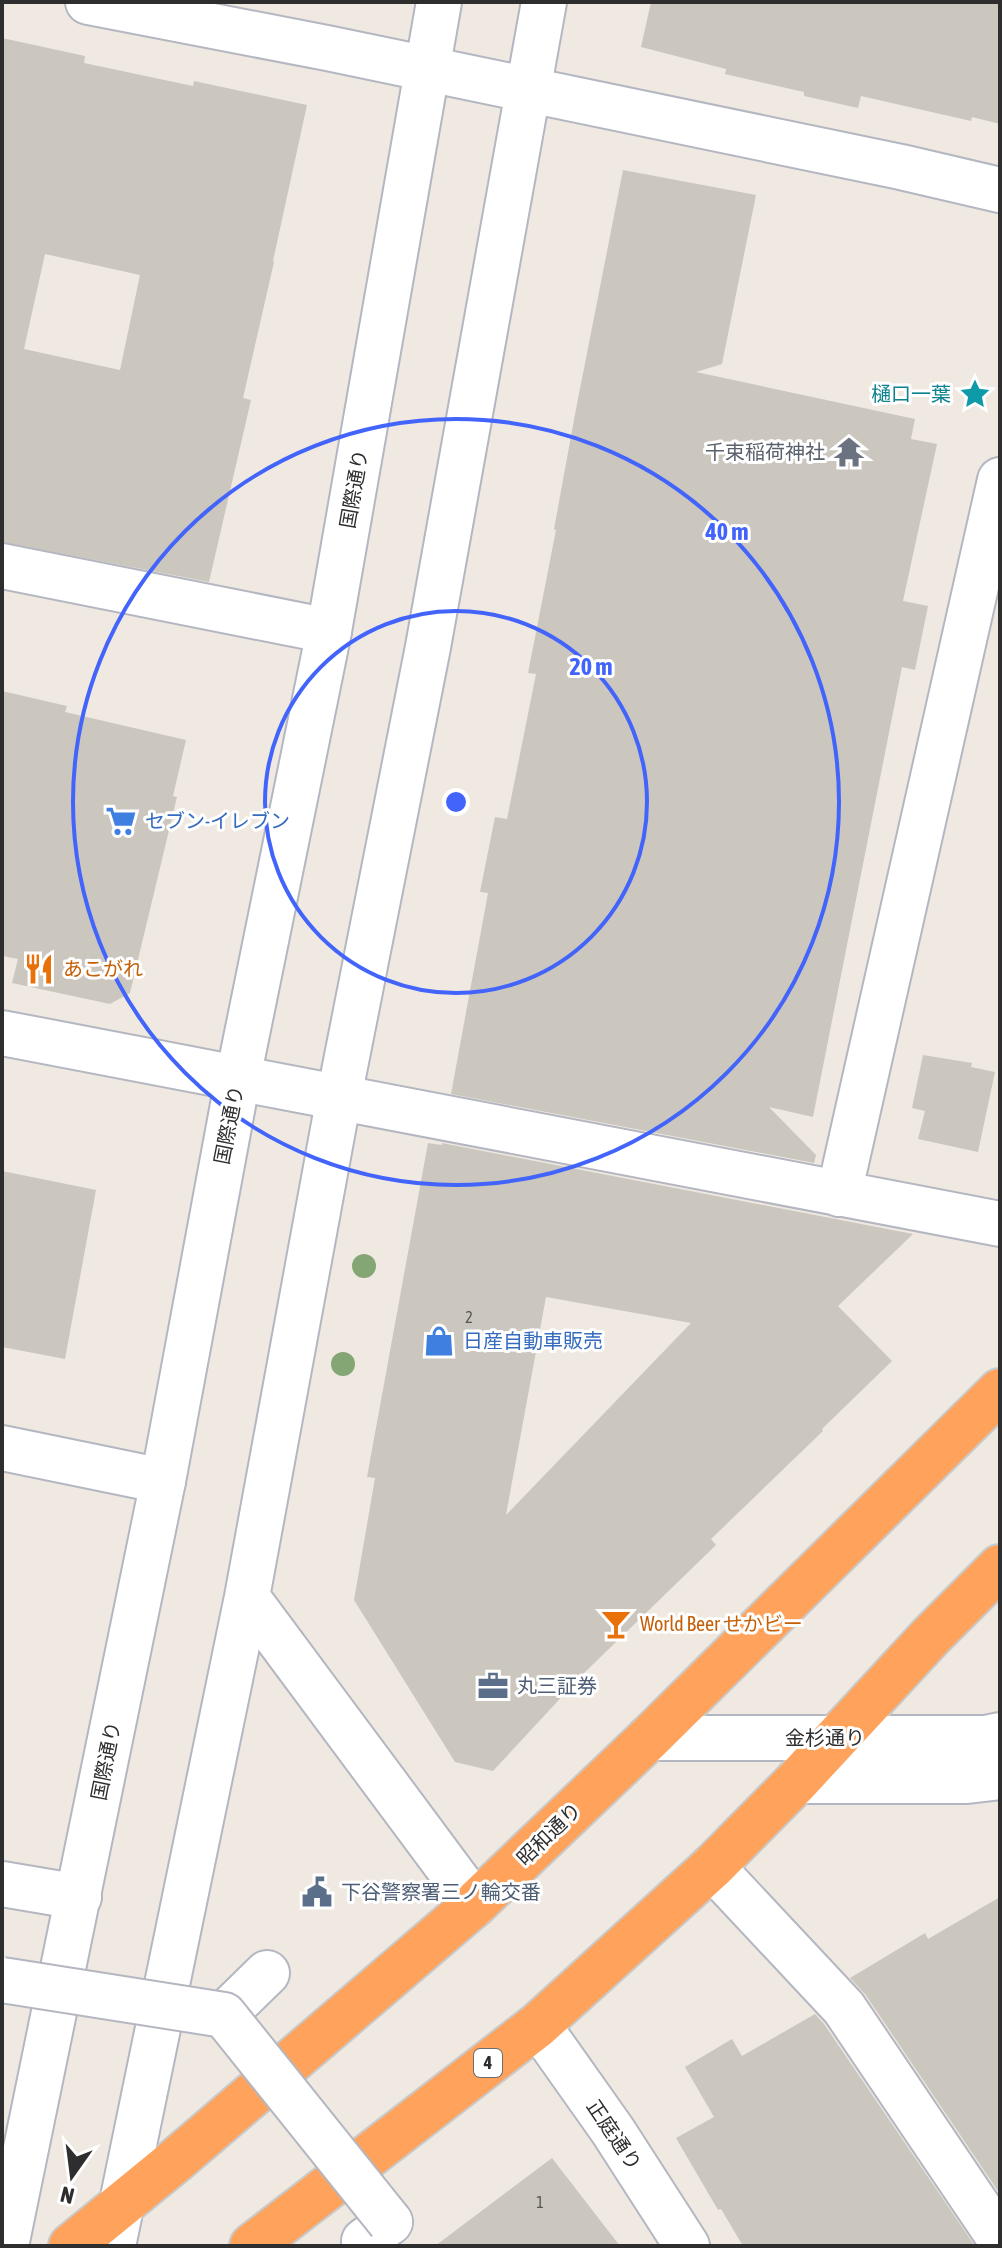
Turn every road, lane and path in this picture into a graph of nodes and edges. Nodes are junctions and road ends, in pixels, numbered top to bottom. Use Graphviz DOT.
graph roads {
  1 [pos="88,2"];
  2 [pos="439,2"];
  3 [pos="544,2"];
  4 [pos="426,69"];
  5 [pos="527,90"];
  6 [pos="1000,190"];
  7 [pos="1000,480"];
  8 [pos="2,566"];
  9 [pos="329,631"];
  10 [pos="2,1033"];
  11 [pos="238,1078"];
  12 [pos="339,1097"];
  13 [pos="839,1194"];
  14 [pos="1000,1224"];
  15 [pos="1000,1391"];
  16 [pos="2,1448"];
  17 [pos="163,1481"];
  18 [pos="1000,1567"];
  19 [pos="247,1597"];
  20 [pos="1000,1735"];
  21 [pos="649,1738"];
  22 [pos="837,1738"];
  23 [pos="1000,1777"];
  24 [pos="797,1781"];
  25 [pos="712,1867"];
  26 [pos="2,1884"];
  27 [pos="79,1897"];
  28 [pos="475,1904"];
  29 [pos="267,1973"];
  30 [pos="2,1980"];
  31 [pos="224,2015"];
  32 [pos="538,2025"];
  33 [pos="118,2226"];
  34 [pos="377,2232"];
  35 [pos="1000,2239"];
  36 [pos="6,2246"];
  37 [pos="71,2246"];
  38 [pos="252,2246"];
  39 [pos="687,2246"];
  1 -- 4 [label="street"];
  2 -- 4 [label="street, 国際通り"];
  3 -- 5 [label="street"];
  4 -- 5 [label="street"];
  4 -- 9 [label="street, 国際通り"];
  5 -- 6 [label="street"];
  5 -- 12 [label="street"];
  7 -- 13 [label="street"];
  8 -- 9 [label="street"];
  9 -- 11 [label="street, 国際通り"];
  10 -- 11 [label="street"];
  11 -- 12 [label="street"];
  11 -- 17 [label="street, 国際通り"];
  12 -- 13 [label="street"];
  12 -- 19 [label="street"];
  13 -- 14 [label="street"];
  15 -- 21 [label="highway, 昭和通り"];
  16 -- 17 [label="street"];
  17 -- 27 [label="street, 国際通り"];
  18 -- 22 [label="highway, 4"];
  19 -- 28 [label="street"];
  19 -- 33 [label="street"];
  20 -- 22 [label="street, 金杉通り"];
  21 -- 22 [label="street, 金杉通り"];
  21 -- 28 [label="highway, 昭和通り"];
  22 -- 24 [label="highway, 4"];
  23 -- 24 [label="street"];
  24 -- 25 [label="highway, 4"];
  25 -- 32 [label="highway, 4"];
  25 -- 35 [label="street"];
  26 -- 27 [label="street"];
  27 -- 36 [label="street, 国際通り"];
  28 -- 33 [label="highway, 昭和通り"];
  29 -- 31 [label="street"];
  30 -- 31 [label="street, bridge"];
  31 -- 34 [label="street, bridge"];
  32 -- 38 [label="highway, 4"];
  32 -- 39 [label="street, 正庭通り"];
  33 -- 37 [label="highway, 昭和通り"];
}
